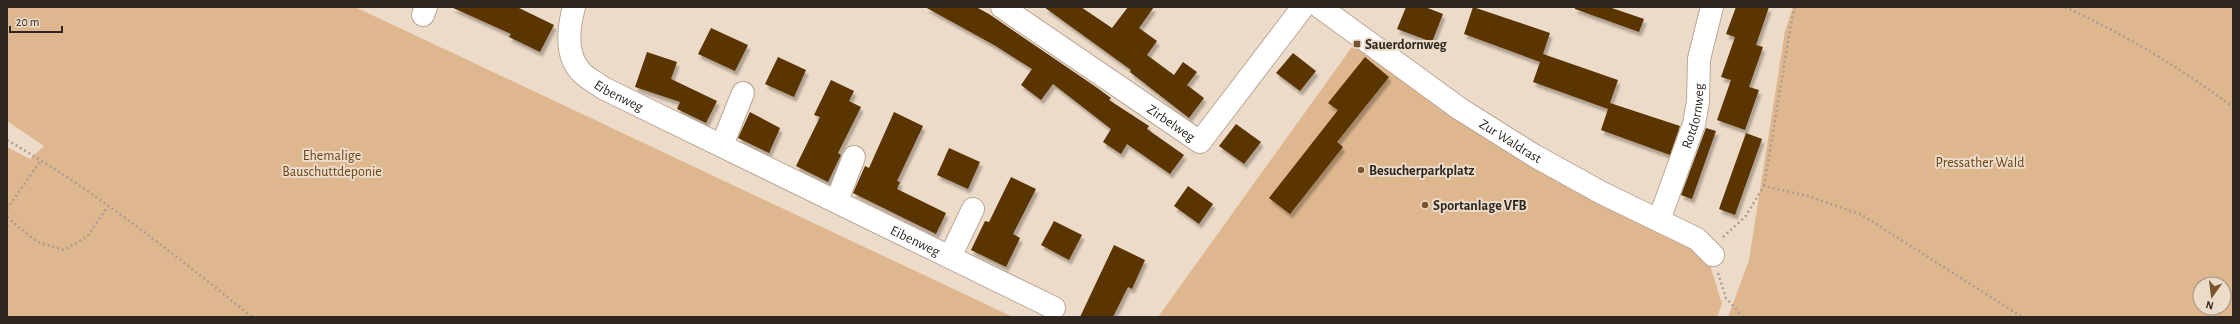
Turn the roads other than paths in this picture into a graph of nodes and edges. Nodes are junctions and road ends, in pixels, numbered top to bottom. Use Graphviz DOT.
graph roads {
  1 [pos="574,7"];
  2 [pos="1002,7"];
  3 [pos="1303,7"];
  4 [pos="1320,7"];
  5 [pos="1712,7"];
  6 [pos="743,93"];
  7 [pos="722,145"];
  8 [pos="854,157"];
  9 [pos="837,200"];
  10 [pos="973,209"];
  11 [pos="1659,220"];
  12 [pos="1713,255"];
  13 [pos="950,257"];
  14 [pos="1054,308"];
  1 -- 7 [label="street, Eibenweg"];
  2 -- 3 [label="street, Zirbelweg"];
  4 -- 11 [label="street, Zur Waldrast"];
  5 -- 11 [label="street, Rotdornweg"];
  6 -- 7 [label="street"];
  7 -- 9 [label="street, Eibenweg"];
  8 -- 9 [label="street"];
  9 -- 13 [label="street, Eibenweg"];
  10 -- 13 [label="street, Eibenweg"];
  11 -- 12 [label="street, Zur Waldrast"];
  13 -- 14 [label="street, Eibenweg"];
}
